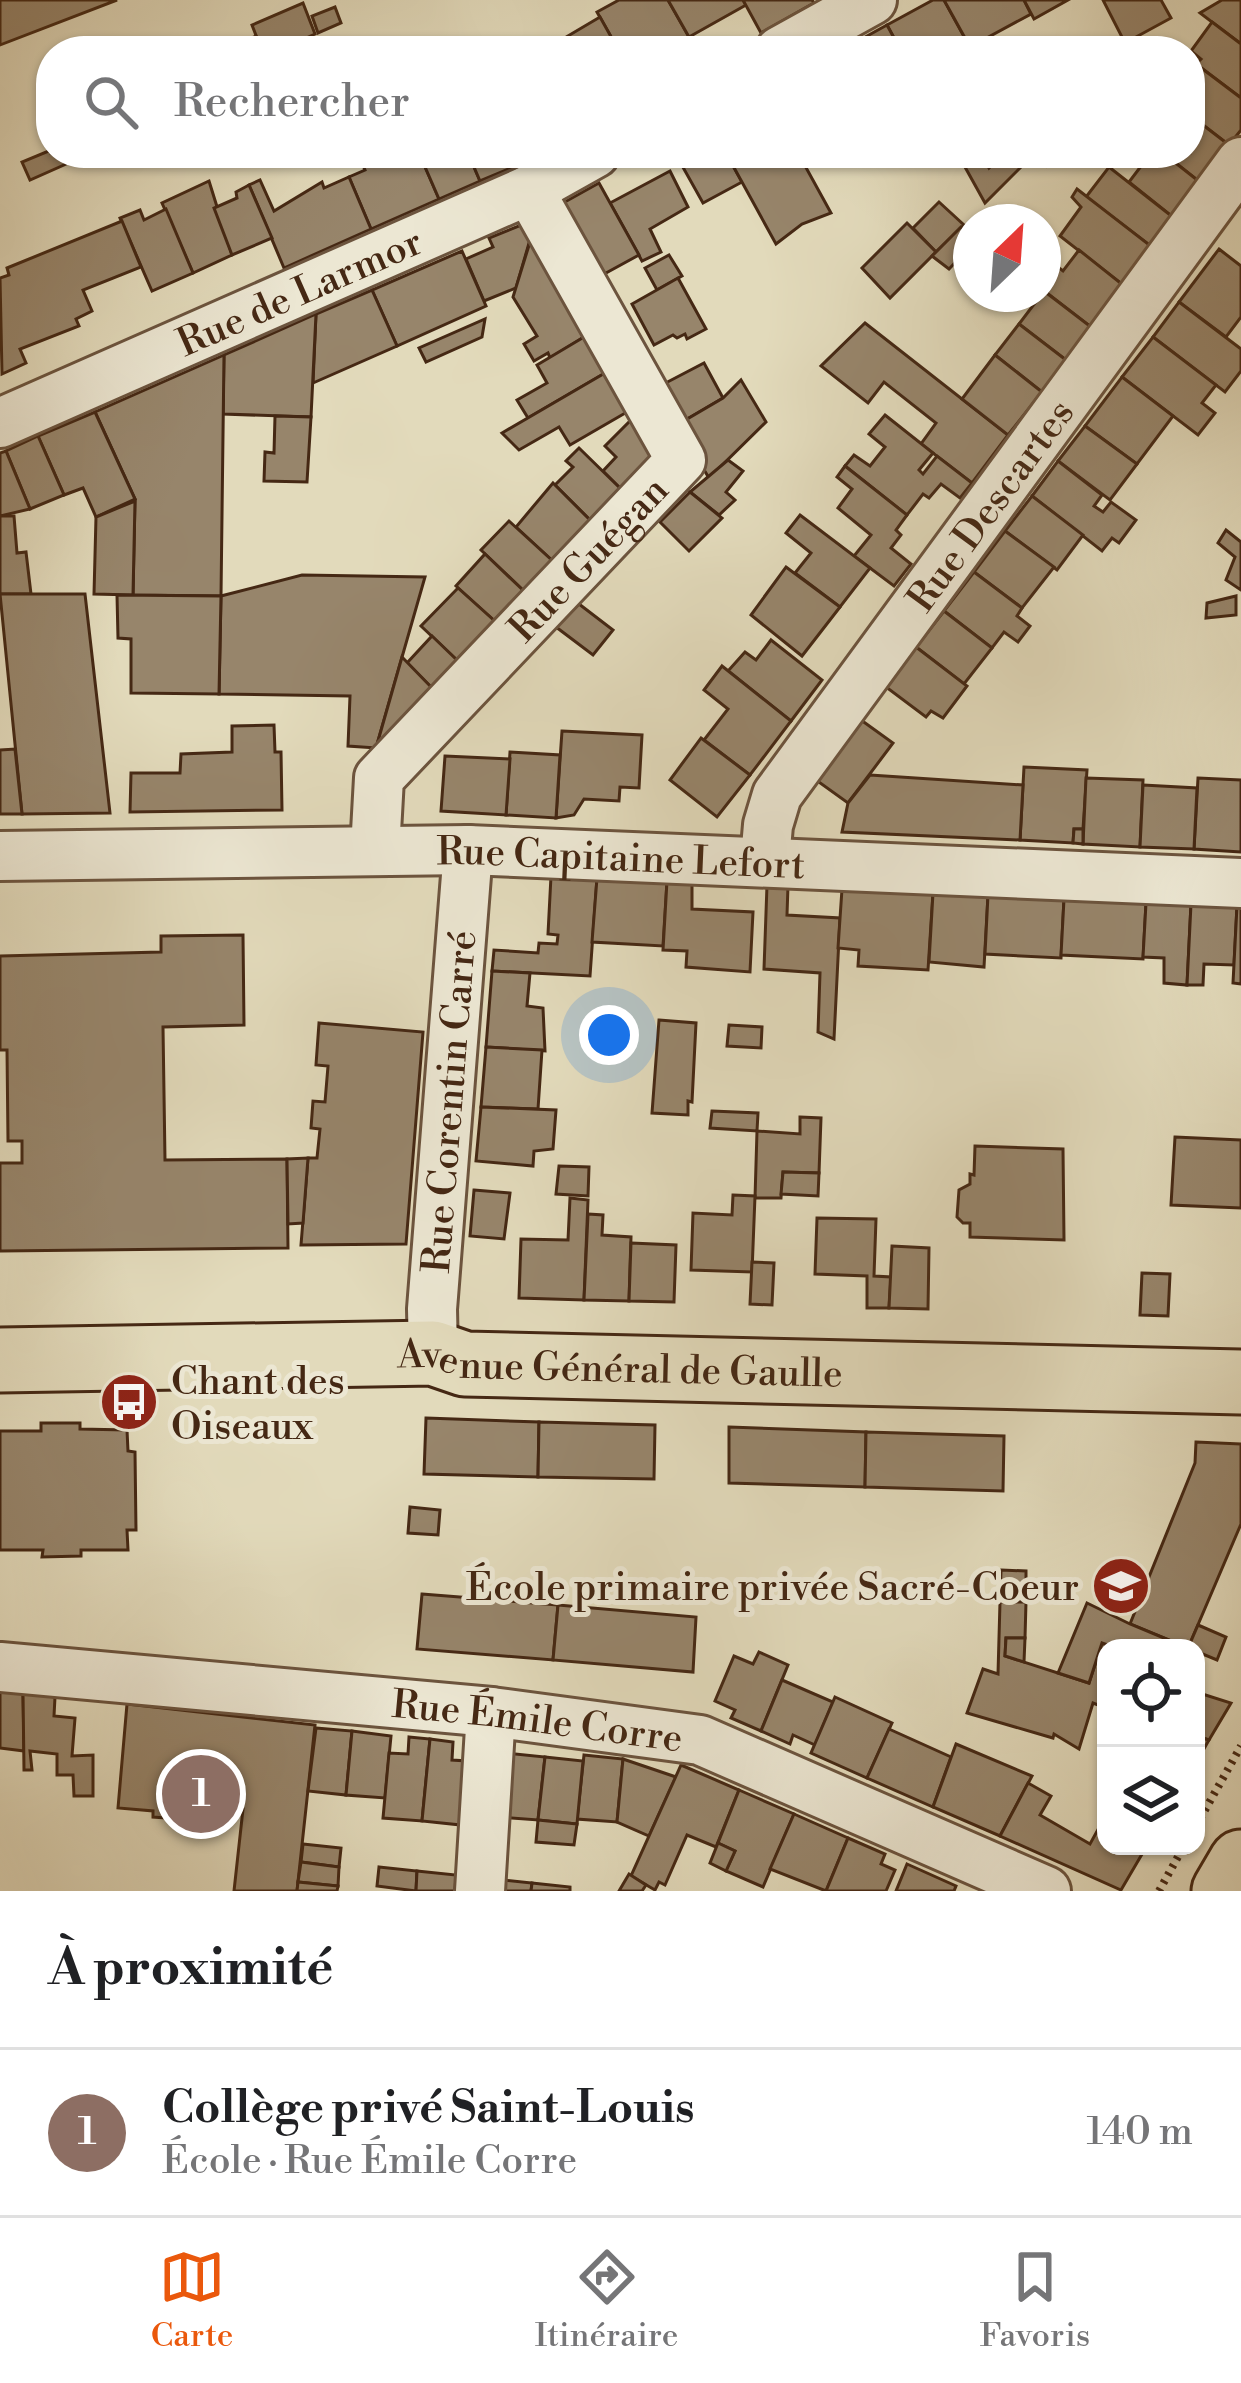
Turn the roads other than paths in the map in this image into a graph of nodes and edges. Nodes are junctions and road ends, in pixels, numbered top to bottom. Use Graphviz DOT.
graph roads {
  1 [pos="872,0"];
  2 [pos="807,36"];
  3 [pos="1241,162"];
  4 [pos="569,168"];
  5 [pos="529,190"];
  6 [pos="0,423"];
  7 [pos="375,850"];
  8 [pos="468,850"];
  9 [pos="0,856"];
  10 [pos="765,860"];
  11 [pos="1241,883"];
  12 [pos="433,1353"];
  13 [pos="0,1360"];
  14 [pos="1241,1382"];
  15 [pos="0,1667"];
  16 [pos="491,1712"];
  17 [pos="1241,1862"];
  18 [pos="480,1891"];
  19 [pos="1046,1891"];
  20 [pos="1224,1891"];
  1 -- 2 [label="street"];
  3 -- 10 [label="street, Rue Descartes"];
  4 -- 5 [label="street, Rue de Larmor"];
  5 -- 6 [label="street, Rue de Larmor"];
  5 -- 7 [label="street, Rue Guégan"];
  7 -- 8 [label="street, Rue Capitaine Lefort"];
  7 -- 9 [label="street, Rue Capitaine Lefort"];
  8 -- 10 [label="street, Rue Capitaine Lefort"];
  8 -- 12 [label="street, Rue Corentin Carré"];
  10 -- 11 [label="street, Rue Capitaine Lefort"];
  12 -- 13 [label="main road, Avenue Général de Gaulle"];
  12 -- 14 [label="main road, Avenue Général de Gaulle"];
  15 -- 16 [label="street, Rue Émile Corre"];
  16 -- 18 [label="street"];
  16 -- 19 [label="street, Rue Émile Corre"];
  17 -- 20 [label="main road"];
}
